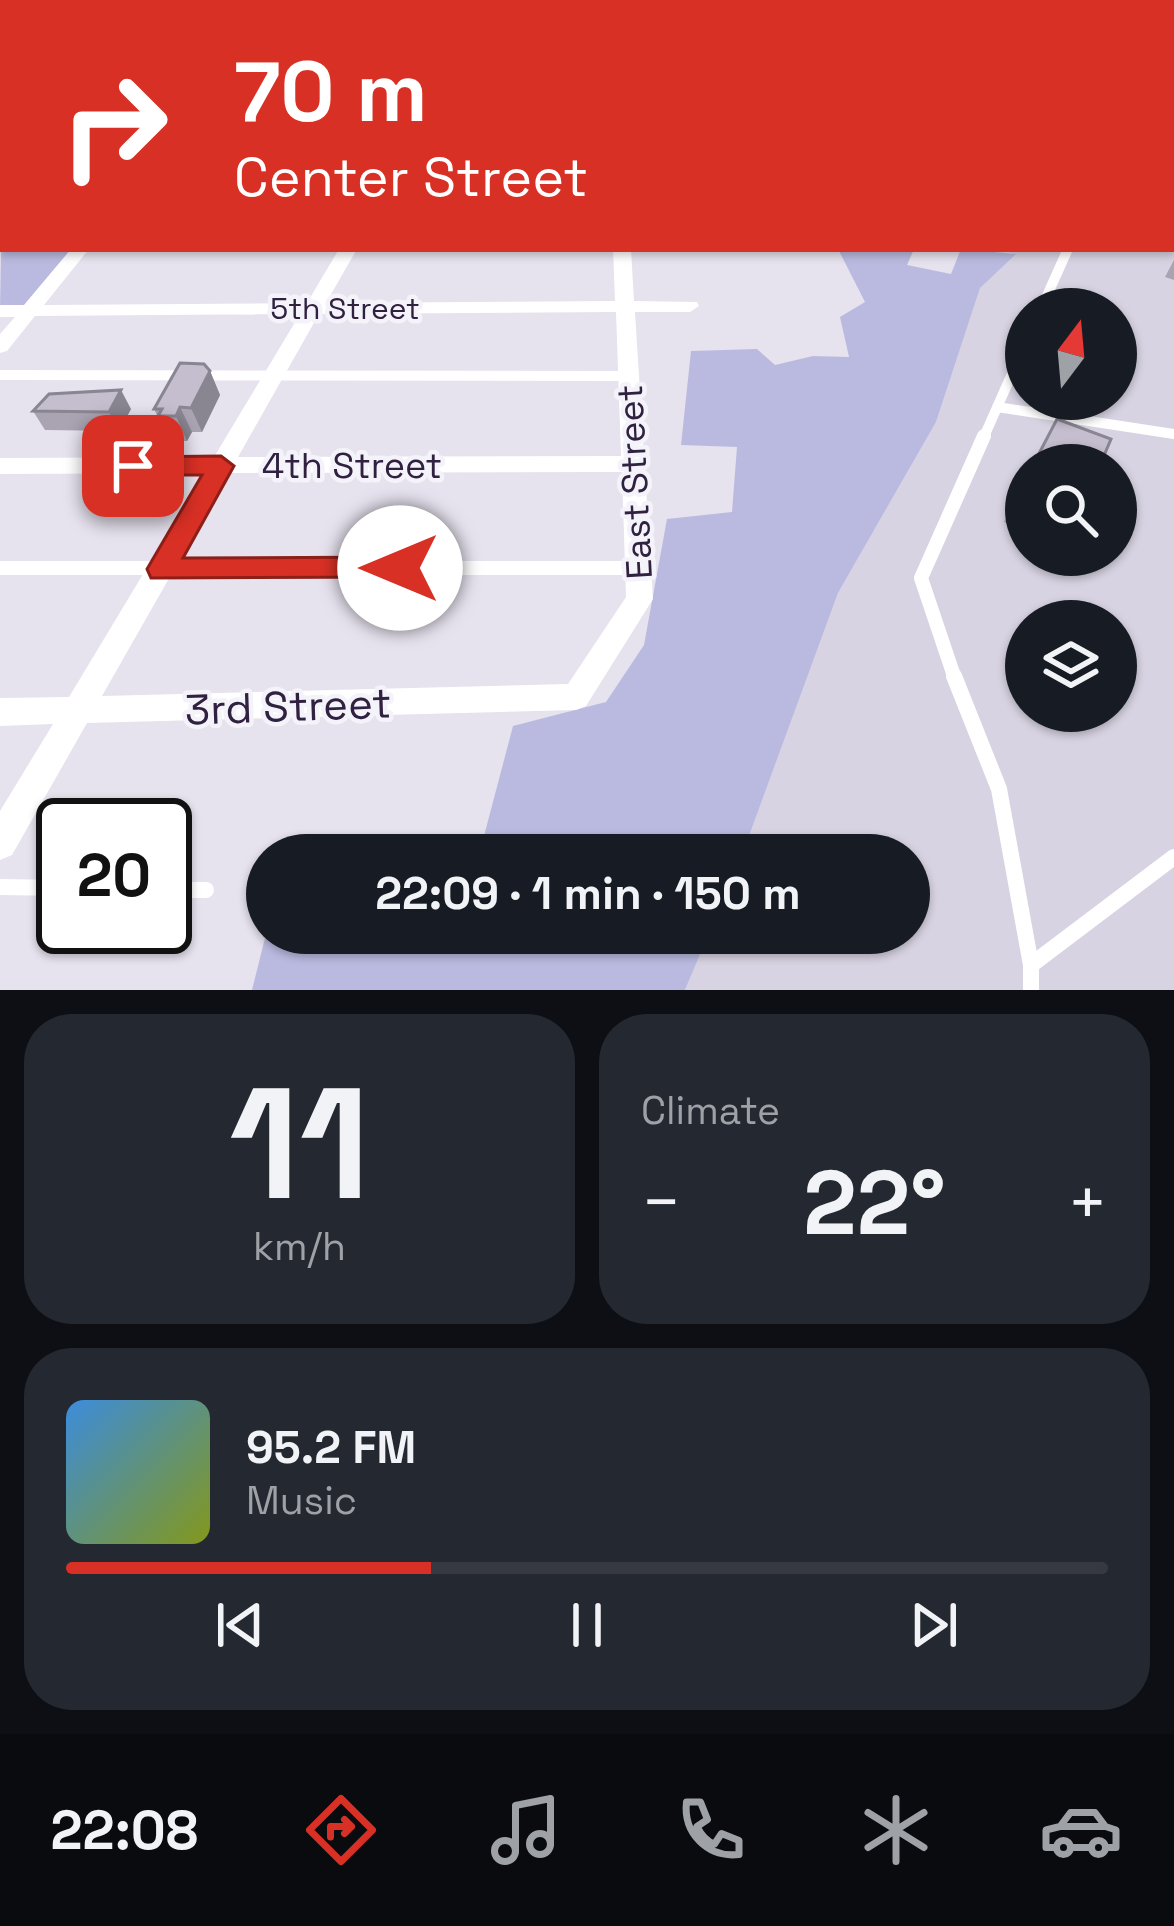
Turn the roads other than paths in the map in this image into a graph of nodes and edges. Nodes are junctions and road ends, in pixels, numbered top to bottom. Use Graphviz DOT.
graph roads {
  1 [pos="78,252"];
  2 [pos="346,252"];
  3 [pos="622,252"];
  4 [pos="1066,252"];
  5 [pos="1050,288"];
  6 [pos="690,306"];
  7 [pos="626,307"];
  8 [pos="313,310"];
  9 [pos="0,311"];
  10 [pos="29,311"];
  11 [pos="0,347"];
  12 [pos="277,373"];
  13 [pos="0,375"];
  14 [pos="629,376"];
  15 [pos="1005,389"];
  16 [pos="997,407"];
  17 [pos="1174,434"];
  18 [pos="633,464"];
  19 [pos="0,466"];
  20 [pos="221,466"];
  21 [pos="0,568"];
  22 [pos="638,568"];
  23 [pos="161,569"];
  24 [pos="576,697"];
  25 [pos="0,712"];
  26 [pos="77,712"];
  27 [pos="0,843"];
  28 [pos="1174,857"];
  29 [pos="0,886"];
  30 [pos="36,887"];
  31 [pos="192,890"];
  32 [pos="206,890"];
  33 [pos="1031,965"];
  34 [pos="1031,990"];
  1 -- 10 [label="street"];
  2 -- 8 [label="street"];
  3 -- 7 [label="street, East Street"];
  4 -- 5 [label="lane"];
  6 -- 7 [label="street, 5th Street"];
  7 -- 8 [label="street, 5th Street"];
  7 -- 14 [label="street, East Street"];
  8 -- 10 [label="street, 5th Street"];
  8 -- 12 [label="street"];
  9 -- 10 [label="street, 5th Street"];
  10 -- 11 [label="street"];
  12 -- 13 [label="lane"];
  12 -- 14 [label="lane"];
  12 -- 20 [label="street"];
  14 -- 18 [label="street, East Street"];
  15 -- 16 [label="lane"];
  16 -- 17 [label="lane"];
  16 -- 33 [label="lane"];
  18 -- 20 [label="street, 4th Street"];
  18 -- 22 [label="street, East Street"];
  19 -- 20 [label="street, 4th Street"];
  20 -- 23 [label="street"];
  21 -- 23 [label="lane"];
  22 -- 23 [label="lane"];
  22 -- 24 [label="street, East Street"];
  23 -- 26 [label="street"];
  24 -- 26 [label="street, 3rd Street"];
  25 -- 26 [label="street, 3rd Street"];
  26 -- 27 [label="street"];
  28 -- 33 [label="lane"];
  29 -- 30 [label="lane"];
  31 -- 32 [label="lane"];
  33 -- 34 [label="lane"];
}
